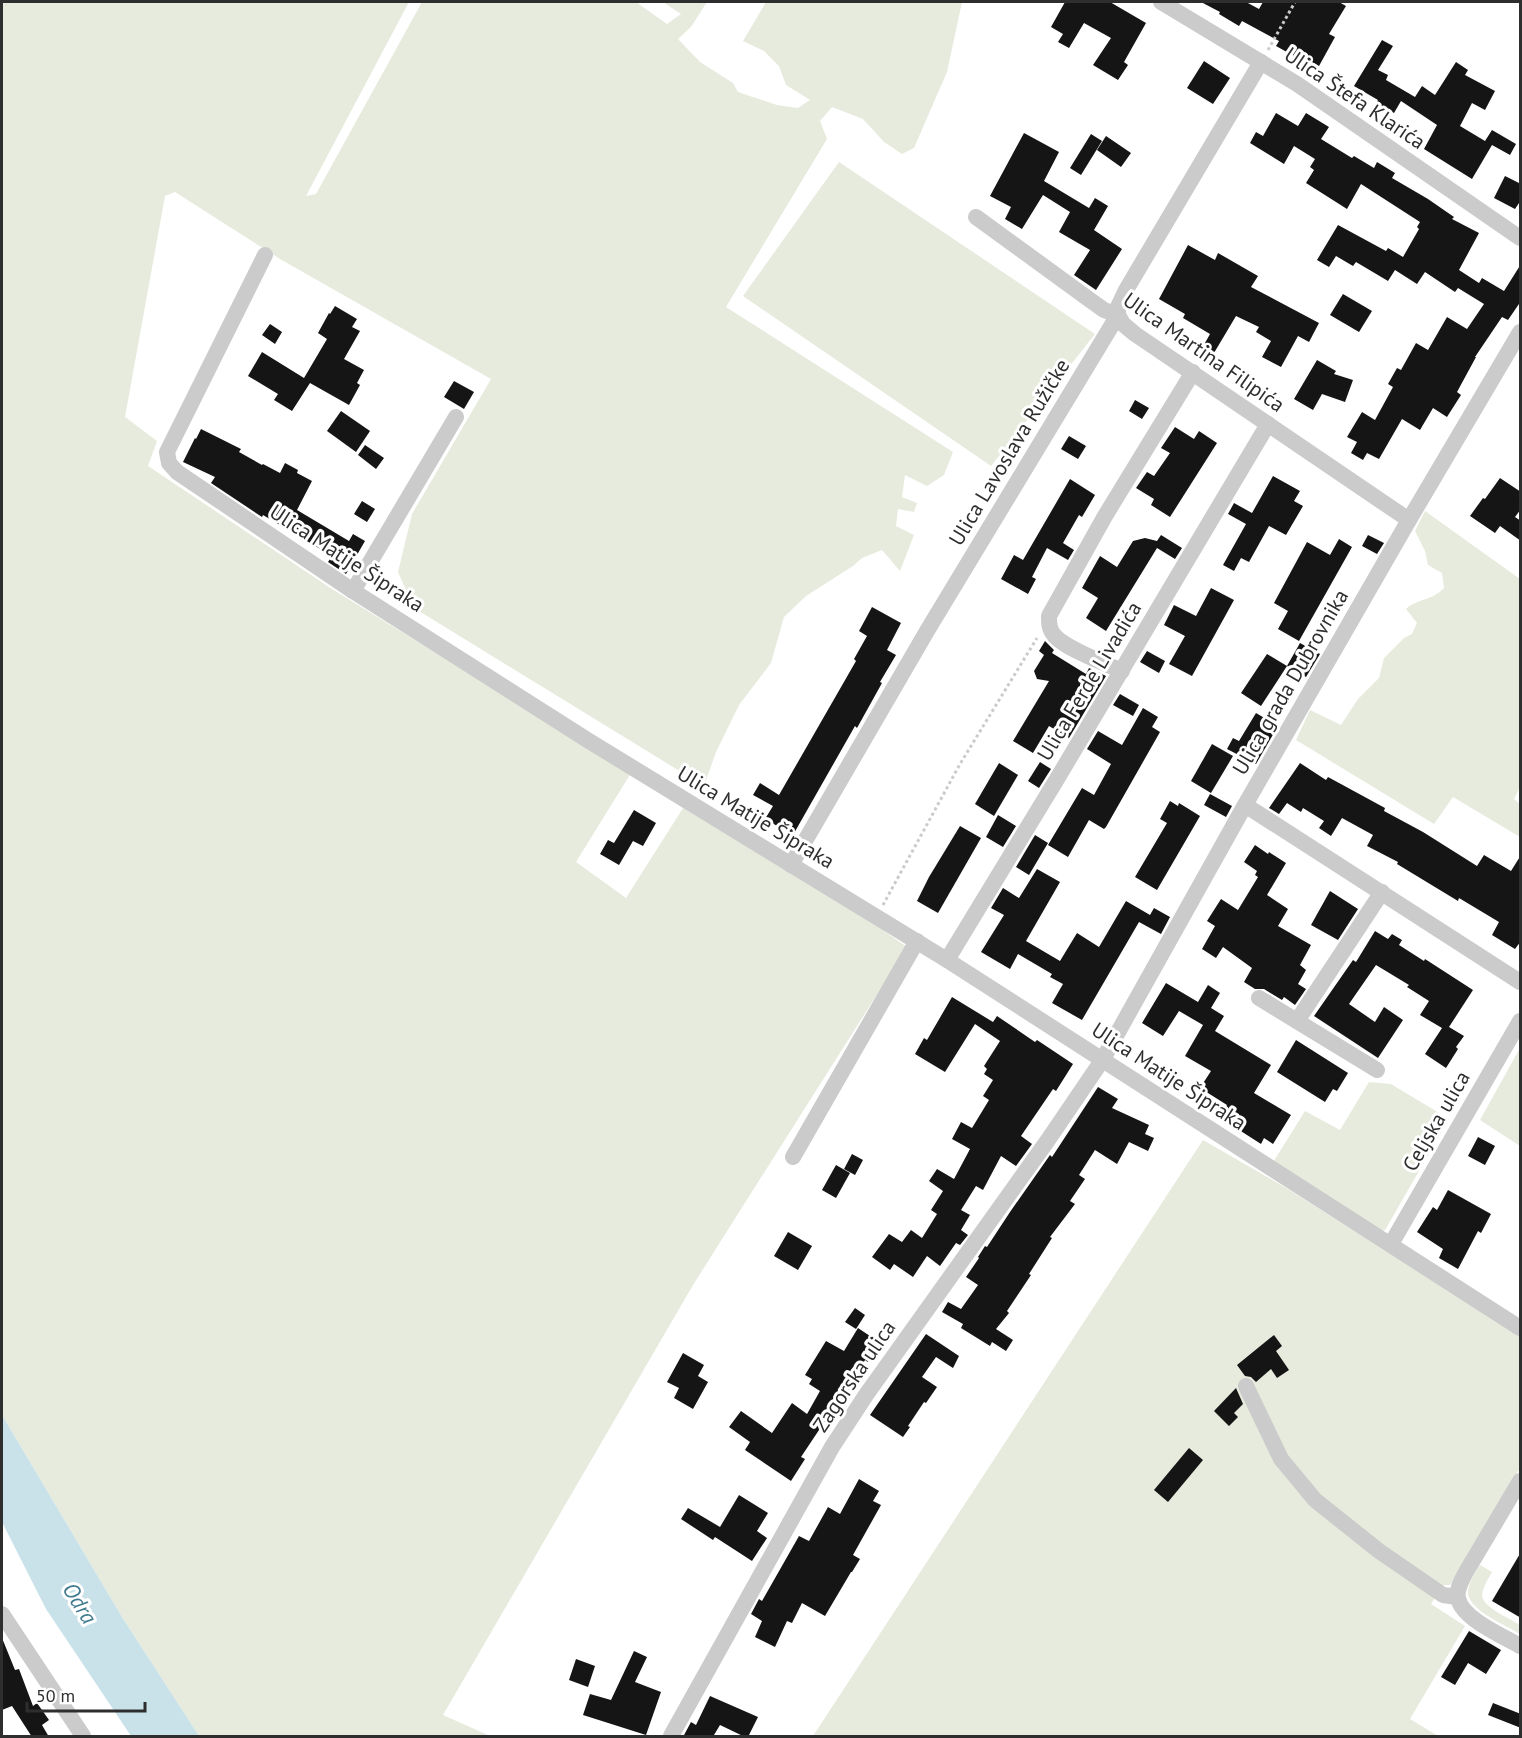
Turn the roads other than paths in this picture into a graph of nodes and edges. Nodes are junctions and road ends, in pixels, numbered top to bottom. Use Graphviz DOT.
graph roads {
  1 [pos="1161,2"];
  2 [pos="1261,62"];
  3 [pos="976,218"];
  4 [pos="1521,238"];
  5 [pos="265,255"];
  6 [pos="1118,315"];
  7 [pos="1521,332"];
  8 [pos="1193,372"];
  9 [pos="456,417"];
  10 [pos="1268,424"];
  11 [pos="1409,520"];
  12 [pos="353,591"];
  13 [pos="1122,671"];
  14 [pos="1245,805"];
  15 [pos="791,865"];
  16 [pos="1382,892"];
  17 [pos="917,941"];
  18 [pos="947,960"];
  19 [pos="1521,982"];
  20 [pos="1259,998"];
  21 [pos="1297,1021"];
  22 [pos="1521,1021"];
  23 [pos="1103,1059"];
  24 [pos="1377,1071"];
  25 [pos="793,1157"];
  26 [pos="1391,1244"];
  27 [pos="1521,1328"];
  28 [pos="1246,1386"];
  29 [pos="1521,1481"];
  30 [pos="1457,1597"];
  31 [pos="2,1614"];
  32 [pos="1521,1646"];
  33 [pos="83,1737"];
  34 [pos="671,1737"];
  1 -- 2 [label="street, Ulica Štefa Klarića"];
  2 -- 4 [label="street, Ulica Štefa Klarića"];
  2 -- 6 [label="street, Ulica Lavoslava Ružičke"];
  3 -- 6 [label="street, Ulica Martina Filipića"];
  5 -- 12 [label="street, Ulica Matije Šipraka"];
  6 -- 8 [label="street, Ulica Martina Filipića"];
  6 -- 15 [label="street, Ulica Lavoslava Ružičke"];
  7 -- 11 [label="street, Ulica grada Dubrovnika"];
  8 -- 10 [label="street, Ulica Martina Filipića"];
  8 -- 13 [label="street"];
  9 -- 12 [label="street"];
  10 -- 11 [label="street, Ulica Martina Filipića"];
  10 -- 13 [label="street, Ulica Ferde Livadića"];
  11 -- 14 [label="street, Ulica grada Dubrovnika"];
  12 -- 15 [label="street, Ulica Matije Šipraka"];
  13 -- 18 [label="street, Ulica Ferde Livadića"];
  14 -- 16 [label="street"];
  14 -- 23 [label="street, Ulica grada Dubrovnika"];
  15 -- 17 [label="street, Ulica Matije Šipraka"];
  16 -- 19 [label="street"];
  16 -- 21 [label="street"];
  17 -- 18 [label="street, Ulica Matije Šipraka"];
  17 -- 25 [label="street"];
  18 -- 23 [label="street, Ulica Matije Šipraka"];
  20 -- 21 [label="street"];
  21 -- 24 [label="street"];
  22 -- 26 [label="street, Celjska ulica"];
  23 -- 26 [label="street, Ulica Matije Šipraka"];
  23 -- 34 [label="street, Zagorska ulica"];
  26 -- 27 [label="street, Ulica Matije Šipraka"];
  28 -- 30 [label="street"];
  29 -- 30 [label="street"];
  30 -- 32 [label="street"];
  31 -- 33 [label="street"];
}
